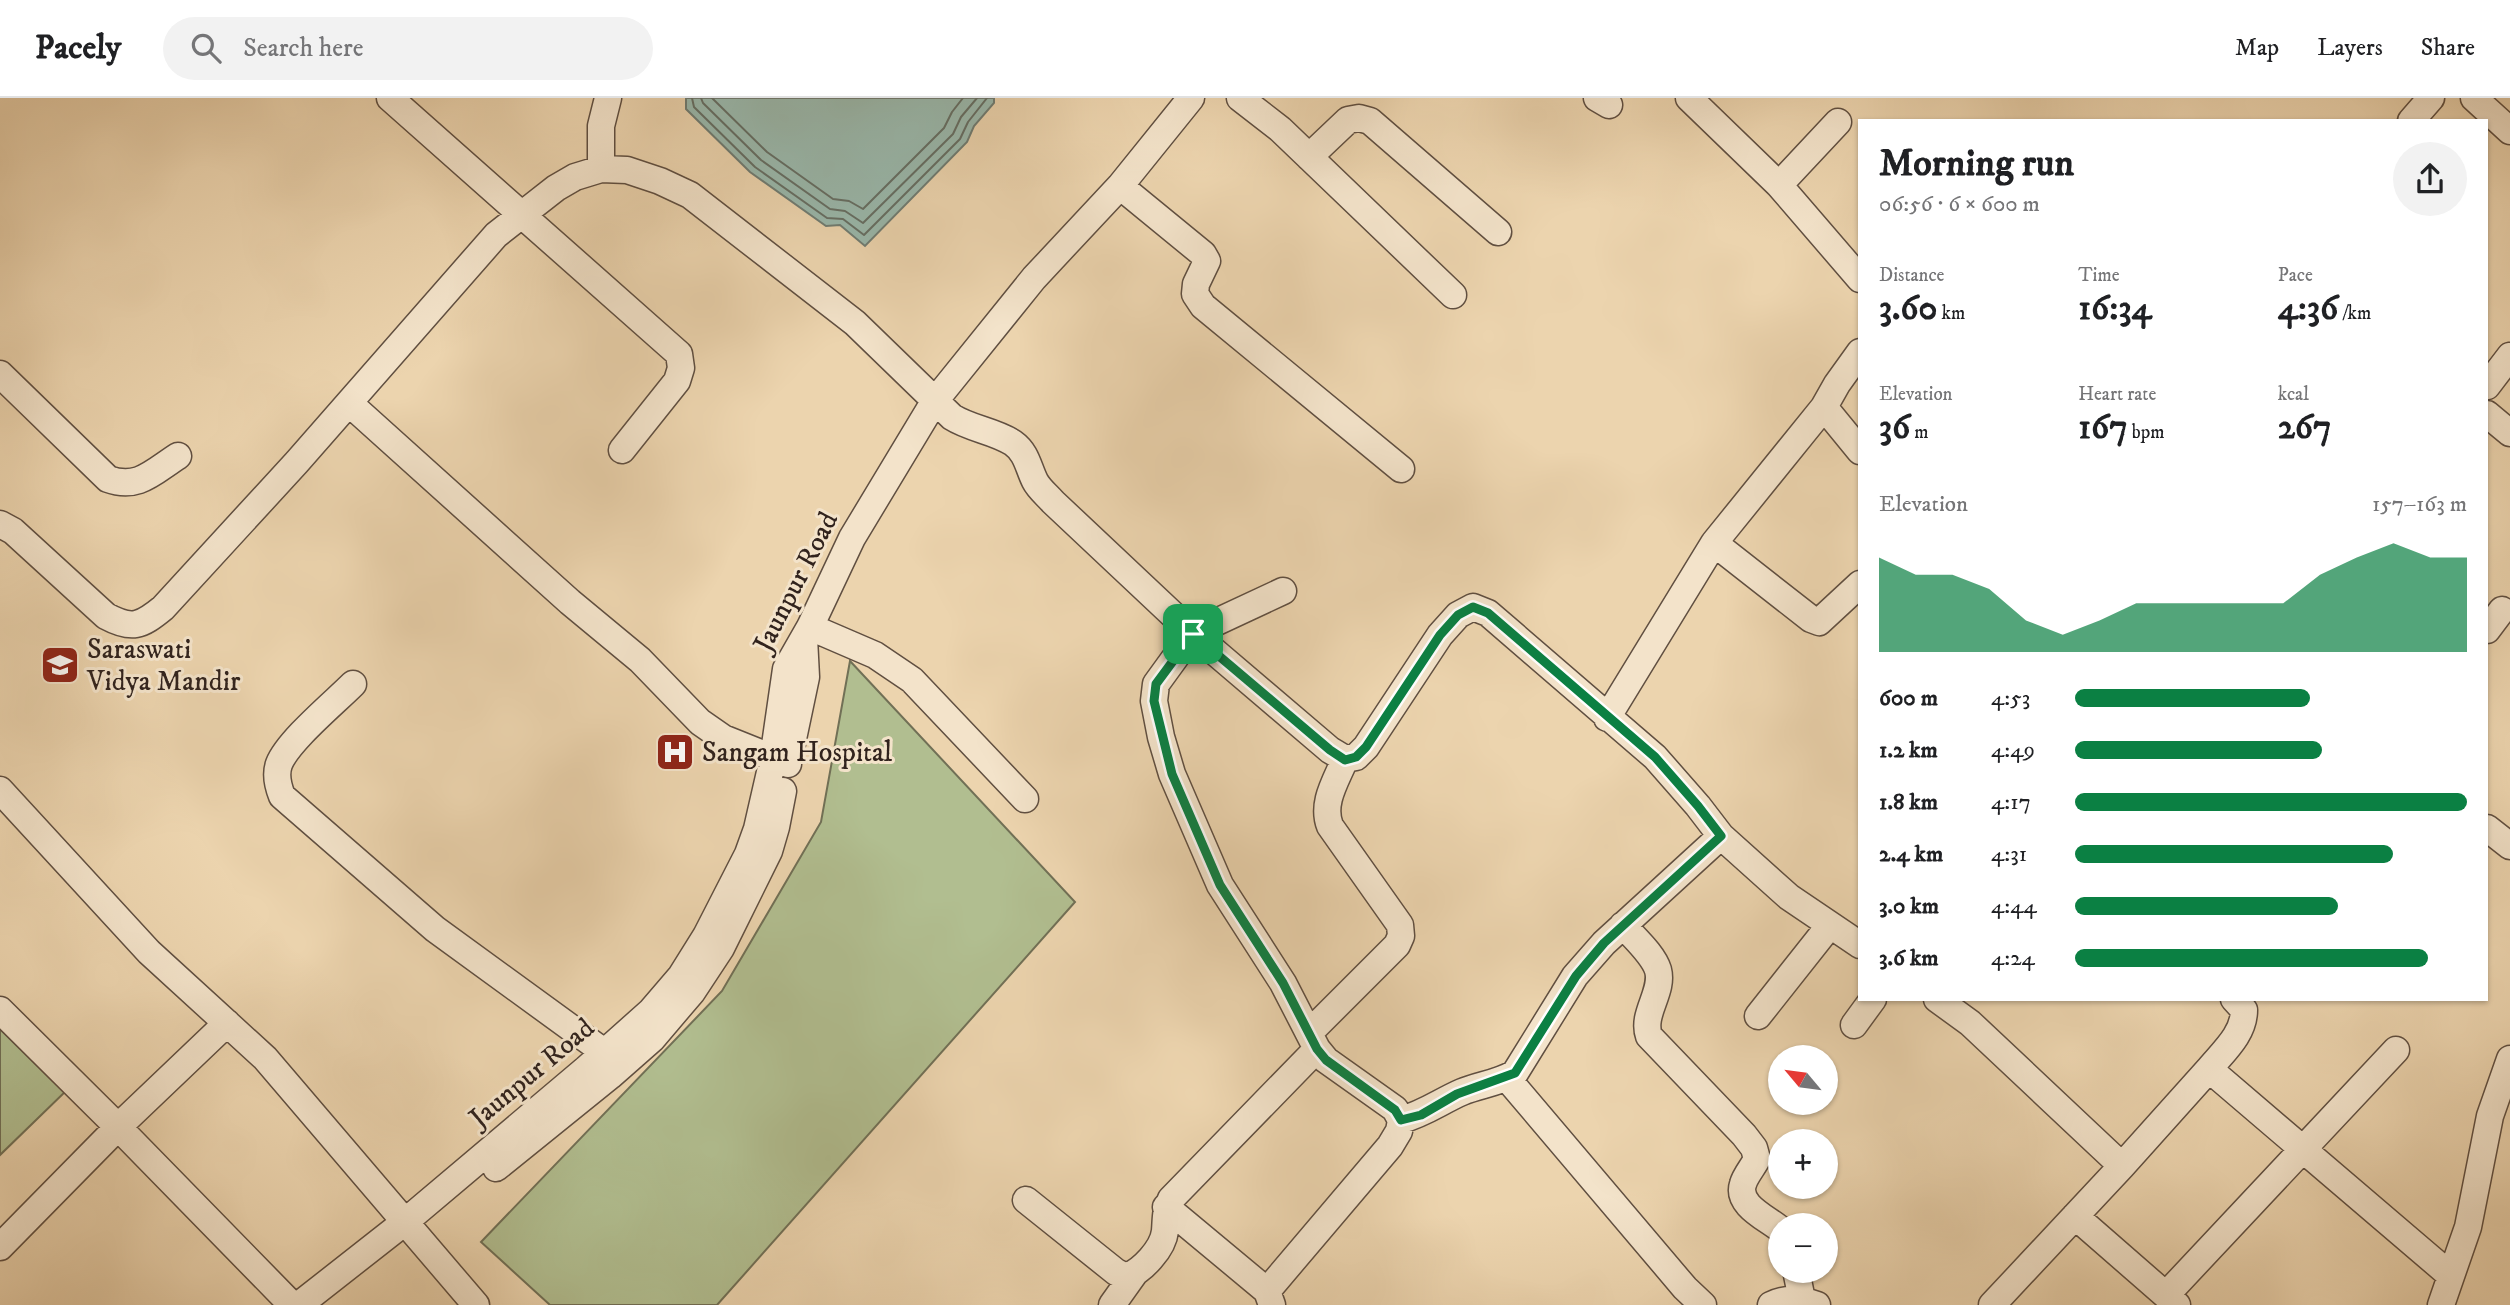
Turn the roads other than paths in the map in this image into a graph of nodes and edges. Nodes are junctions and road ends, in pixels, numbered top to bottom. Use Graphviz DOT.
graph roads {
  1 [pos="390,98"];
  2 [pos="608,98"];
  3 [pos="1191,98"];
  4 [pos="1240,98"];
  5 [pos="1689,98"];
  6 [pos="2431,98"];
  7 [pos="2474,98"];
  8 [pos="2413,119"];
  9 [pos="1838,122"];
  10 [pos="2510,131"];
  11 [pos="1309,157"];
  12 [pos="601,169"];
  13 [pos="1779,185"];
  14 [pos="1120,186"];
  15 [pos="524,214"];
  16 [pos="1498,232"];
  17 [pos="1858,277"];
  18 [pos="1452,295"];
  19 [pos="1858,355"];
  20 [pos="2510,356"];
  21 [pos="0,374"];
  22 [pos="2488,385"];
  23 [pos="934,402"];
  24 [pos="349,403"];
  25 [pos="1824,407"];
  26 [pos="2488,415"];
  27 [pos="2510,433"];
  28 [pos="1858,449"];
  29 [pos="622,450"];
  30 [pos="178,456"];
  31 [pos="1401,470"];
  32 [pos="0,524"];
  33 [pos="1714,542"];
  34 [pos="1858,586"];
  35 [pos="1283,591"];
  36 [pos="807,632"];
  37 [pos="1193,634"];
  38 [pos="353,684"];
  39 [pos="1607,718"];
  40 [pos="1345,760"];
  41 [pos="780,761"];
  42 [pos="0,790"];
  43 [pos="1025,799"];
  44 [pos="2488,829"];
  45 [pos="1721,836"];
  46 [pos="2510,846"];
  47 [pos="1623,925"];
  48 [pos="1830,925"];
  49 [pos="1858,944"];
  50 [pos="1872,1001"];
  51 [pos="1940,1001"];
  52 [pos="2236,1001"];
  53 [pos="0,1010"];
  54 [pos="1758,1016"];
  55 [pos="227,1023"];
  56 [pos="1854,1025"];
  57 [pos="1313,1041"];
  58 [pos="2396,1050"];
  59 [pos="604,1052"];
  60 [pos="2510,1059"];
  61 [pos="2209,1069"];
  62 [pos="1507,1078"];
  63 [pos="1401,1120"];
  64 [pos="118,1126"];
  65 [pos="2303,1149"];
  66 [pos="2122,1166"];
  67 [pos="1026,1200"];
  68 [pos="1166,1207"];
  69 [pos="2075,1216"];
  70 [pos="1768,1220"];
  71 [pos="410,1226"];
  72 [pos="0,1247"];
  73 [pos="1134,1274"];
  74 [pos="1801,1283"];
  75 [pos="2441,1294"];
  76 [pos="1270,1298"];
  77 [pos="2171,1300"];
  78 [pos="1809,1302"];
  79 [pos="1995,1304"];
  80 [pos="292,1305"];
  81 [pos="299,1305"];
  82 [pos="323,1305"];
  83 [pos="476,1305"];
  84 [pos="1112,1305"];
  85 [pos="1703,1305"];
  86 [pos="1771,1305"];
  1 -- 15 [label="street"];
  2 -- 12 [label="street"];
  3 -- 14 [label="street, Jaunpur Road"];
  4 -- 11 [label="street"];
  5 -- 13 [label="street"];
  6 -- 8 [label="street"];
  7 -- 10 [label="street"];
  9 -- 13 [label="street"];
  11 -- 16 [label="street"];
  11 -- 18 [label="street"];
  12 -- 15 [label="street"];
  12 -- 23 [label="street"];
  13 -- 17 [label="street"];
  14 -- 23 [label="street, Jaunpur Road"];
  14 -- 31 [label="street"];
  15 -- 24 [label="street"];
  15 -- 29 [label="street"];
  19 -- 25 [label="street"];
  20 -- 22 [label="street"];
  21 -- 30 [label="street"];
  23 -- 36 [label="street, Jaunpur Road"];
  23 -- 37 [label="street"];
  24 -- 32 [label="street"];
  24 -- 41 [label="street"];
  25 -- 28 [label="street"];
  25 -- 33 [label="street"];
  26 -- 27 [label="street"];
  33 -- 34 [label="street"];
  33 -- 39 [label="street"];
  35 -- 37 [label="street"];
  36 -- 41 [label="street, Jaunpur Road"];
  36 -- 43 [label="street"];
  37 -- 40 [label="street"];
  37 -- 57 [label="street"];
  38 -- 59 [label="street"];
  39 -- 40 [label="street"];
  39 -- 45 [label="street"];
  40 -- 57 [label="street"];
  41 -- 59 [label="street, Jaunpur Road"];
  41 -- 71 [label="street"];
  42 -- 55 [label="street"];
  44 -- 46 [label="street"];
  45 -- 47 [label="street"];
  45 -- 48 [label="street"];
  47 -- 62 [label="street"];
  47 -- 70 [label="street"];
  48 -- 49 [label="street"];
  48 -- 54 [label="street"];
  50 -- 56 [label="street"];
  51 -- 66 [label="street"];
  52 -- 61 [label="street"];
  53 -- 64 [label="street"];
  55 -- 64 [label="street"];
  55 -- 71 [label="street"];
  57 -- 63 [label="street"];
  57 -- 68 [label="street"];
  58 -- 65 [label="street"];
  59 -- 71 [label="street, Jaunpur Road"];
  60 -- 75 [label="street"];
  61 -- 65 [label="street"];
  61 -- 66 [label="street"];
  62 -- 63 [label="street"];
  62 -- 85 [label="street"];
  63 -- 76 [label="street"];
  64 -- 72 [label="street"];
  64 -- 80 [label="street"];
  65 -- 75 [label="street"];
  65 -- 77 [label="street"];
  66 -- 69 [label="street"];
  67 -- 73 [label="street"];
  68 -- 73 [label="street"];
  68 -- 76 [label="street"];
  69 -- 77 [label="street"];
  69 -- 79 [label="street"];
  71 -- 81 [label="street, Jaunpur Road"];
  71 -- 82 [label="street"];
  71 -- 83 [label="street"];
  73 -- 84 [label="street"];
  74 -- 78 [label="street"];
  78 -- 86 [label="street"];
}
